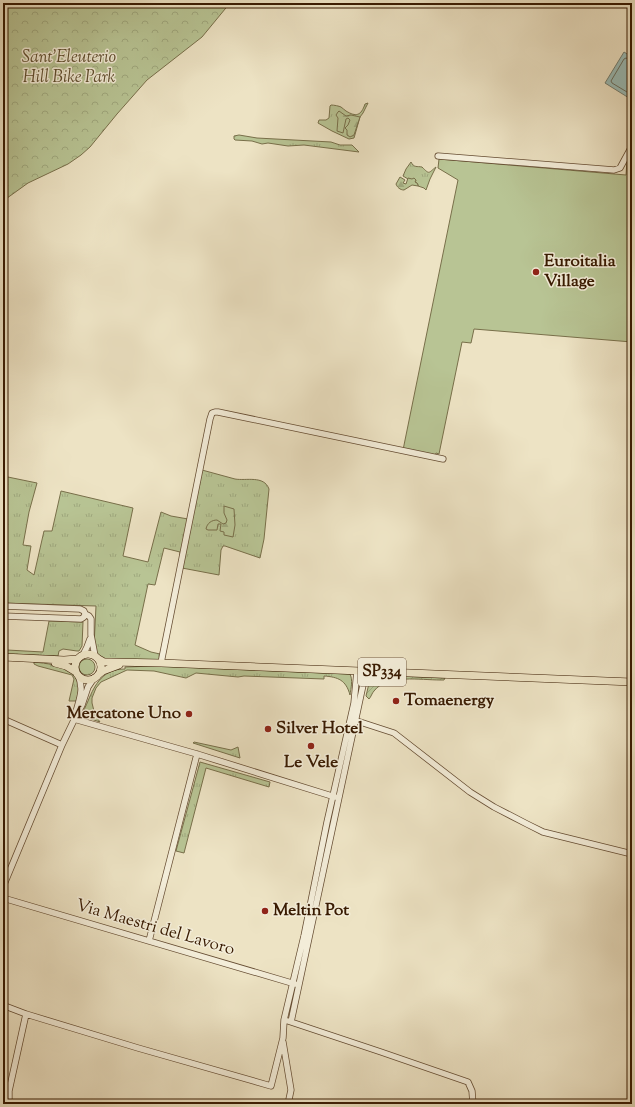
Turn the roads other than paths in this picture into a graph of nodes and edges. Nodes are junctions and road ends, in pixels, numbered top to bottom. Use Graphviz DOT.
graph roads {
  1 [pos="632,146"];
  2 [pos="438,156"];
  3 [pos="443,459"];
  4 [pos="3,606"];
  5 [pos="34,607"];
  6 [pos="85,614"];
  7 [pos="3,616"];
  8 [pos="34,618"];
  9 [pos="91,635"];
  10 [pos="3,657"];
  11 [pos="80,657"];
  12 [pos="96,657"];
  13 [pos="45,659"];
  14 [pos="132,663"];
  15 [pos="161,663"];
  16 [pos="357,671"];
  17 [pos="366,671"];
  18 [pos="77,673"];
  19 [pos="95,677"];
  20 [pos="632,682"];
  21 [pos="74,718"];
  22 [pos="3,719"];
  23 [pos="353,720"];
  24 [pos="62,745"];
  25 [pos="347,748"];
  26 [pos="196,754"];
  27 [pos="333,796"];
  28 [pos="339,798"];
  29 [pos="632,854"];
  30 [pos="3,887"];
  31 [pos="3,898"];
  32 [pos="148,941"];
  33 [pos="293,983"];
  34 [pos="299,984"];
  35 [pos="3,1002"];
  36 [pos="26,1014"];
  37 [pos="284,1020"];
  38 [pos="291,1022"];
  39 [pos="283,1038"];
  40 [pos="9,1104"];
  41 [pos="288,1104"];
  42 [pos="472,1104"];
  1 -- 2 [label="street"];
  3 -- 15 [label="street"];
  4 -- 5 [label="street"];
  5 -- 6 [label="street"];
  5 -- 8 [label="street"];
  6 -- 8 [label="street"];
  6 -- 9 [label="street"];
  7 -- 8 [label="street"];
  9 -- 11 [label="street"];
  9 -- 12 [label="street"];
  10 -- 13 [label="main road, SP334"];
  11 -- 12 [label="main road, SP334"];
  11 -- 13 [label="main road, SP334"];
  11 -- 18 [label="main road"];
  12 -- 14 [label="main road, SP334"];
  12 -- 19 [label="main road"];
  13 -- 18 [label="main road, SP334"];
  14 -- 15 [label="main road, SP334"];
  14 -- 19 [label="main road, SP334"];
  15 -- 16 [label="main road, SP334"];
  16 -- 17 [label="main road, SP334"];
  16 -- 23 [label="street"];
  17 -- 20 [label="main road, SP334"];
  17 -- 23 [label="street"];
  18 -- 19 [label="main road, SP334"];
  18 -- 21 [label="street"];
  19 -- 21 [label="street"];
  21 -- 24 [label="street"];
  21 -- 26 [label="street"];
  22 -- 24 [label="street"];
  23 -- 25 [label="street"];
  23 -- 29 [label="street"];
  24 -- 30 [label="street"];
  25 -- 27 [label="street"];
  25 -- 28 [label="street"];
  26 -- 27 [label="street"];
  26 -- 32 [label="street"];
  27 -- 28 [label="street"];
  27 -- 33 [label="street"];
  28 -- 34 [label="street"];
  31 -- 32 [label="street, Via Maestri del Lavoro"];
  32 -- 33 [label="street, Via Maestri del Lavoro"];
  33 -- 34 [label="street, Via Maestri del Lavoro"];
  33 -- 37 [label="street"];
  34 -- 38 [label="street"];
  35 -- 36 [label="street"];
  36 -- 39 [label="street"];
  36 -- 40 [label="street"];
  37 -- 38 [label="street"];
  37 -- 39 [label="street"];
  38 -- 42 [label="street"];
  39 -- 41 [label="street"];
}
